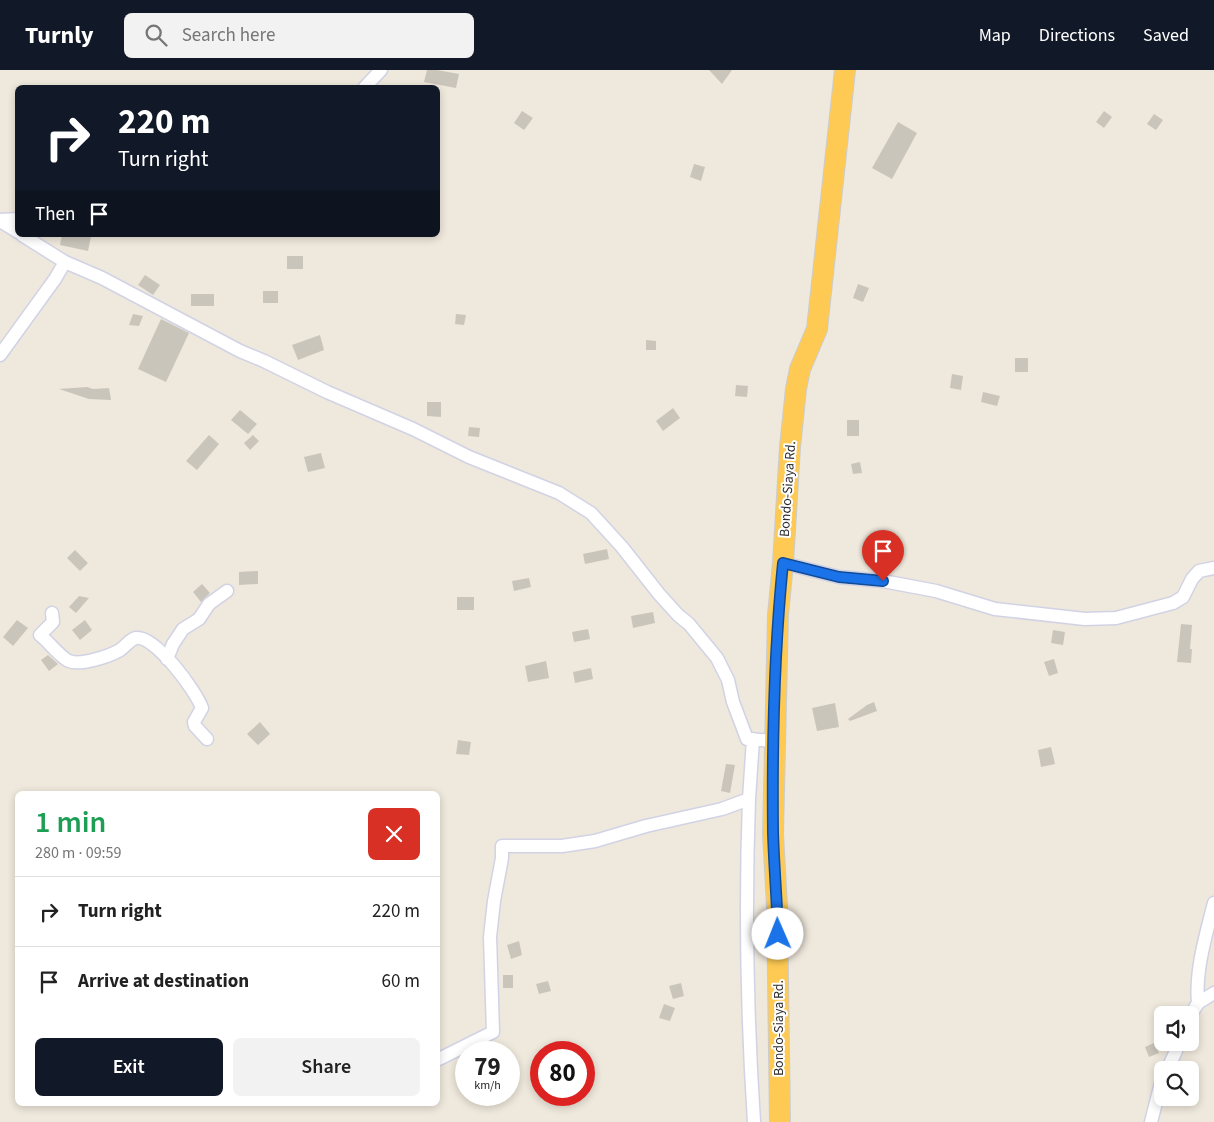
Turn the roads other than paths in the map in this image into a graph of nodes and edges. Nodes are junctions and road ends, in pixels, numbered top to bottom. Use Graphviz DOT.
graph roads {
  1 [pos="381,70"];
  2 [pos="845,70"];
  3 [pos="367,85"];
  4 [pos="15,219"];
  5 [pos="0,220"];
  6 [pos="15,230"];
  7 [pos="25,237"];
  8 [pos="65,262"];
  9 [pos="0,355"];
  10 [pos="783,563"];
  11 [pos="1214,568"];
  12 [pos="227,591"];
  13 [pos="52,612"];
  14 [pos="167,659"];
  15 [pos="208,739"];
  16 [pos="753,740"];
  17 [pos="774,741"];
  18 [pos="749,800"];
  19 [pos="1214,903"];
  20 [pos="1214,993"];
  21 [pos="1198,1003"];
  22 [pos="1196,1006"];
  23 [pos="440,1058"];
  24 [pos="1155,1106"];
  25 [pos="754,1122"];
  26 [pos="780,1122"];
  27 [pos="1151,1122"];
  1 -- 3 [label="street"];
  2 -- 10 [label="highway, Bondo-Siaya Rd."];
  4 -- 5 [label="street"];
  5 -- 6 [label="street"];
  7 -- 8 [label="street"];
  8 -- 9 [label="street"];
  8 -- 16 [label="street"];
  10 -- 11 [label="street"];
  10 -- 17 [label="highway, Bondo-Siaya Rd."];
  12 -- 14 [label="street"];
  13 -- 14 [label="street"];
  14 -- 15 [label="street"];
  16 -- 17 [label="street"];
  16 -- 18 [label="street"];
  17 -- 26 [label="highway, Bondo-Siaya Rd."];
  18 -- 23 [label="street"];
  18 -- 25 [label="street"];
  19 -- 21 [label="street"];
  20 -- 21 [label="street"];
  21 -- 22 [label="street"];
  24 -- 27 [label="street"];
}
